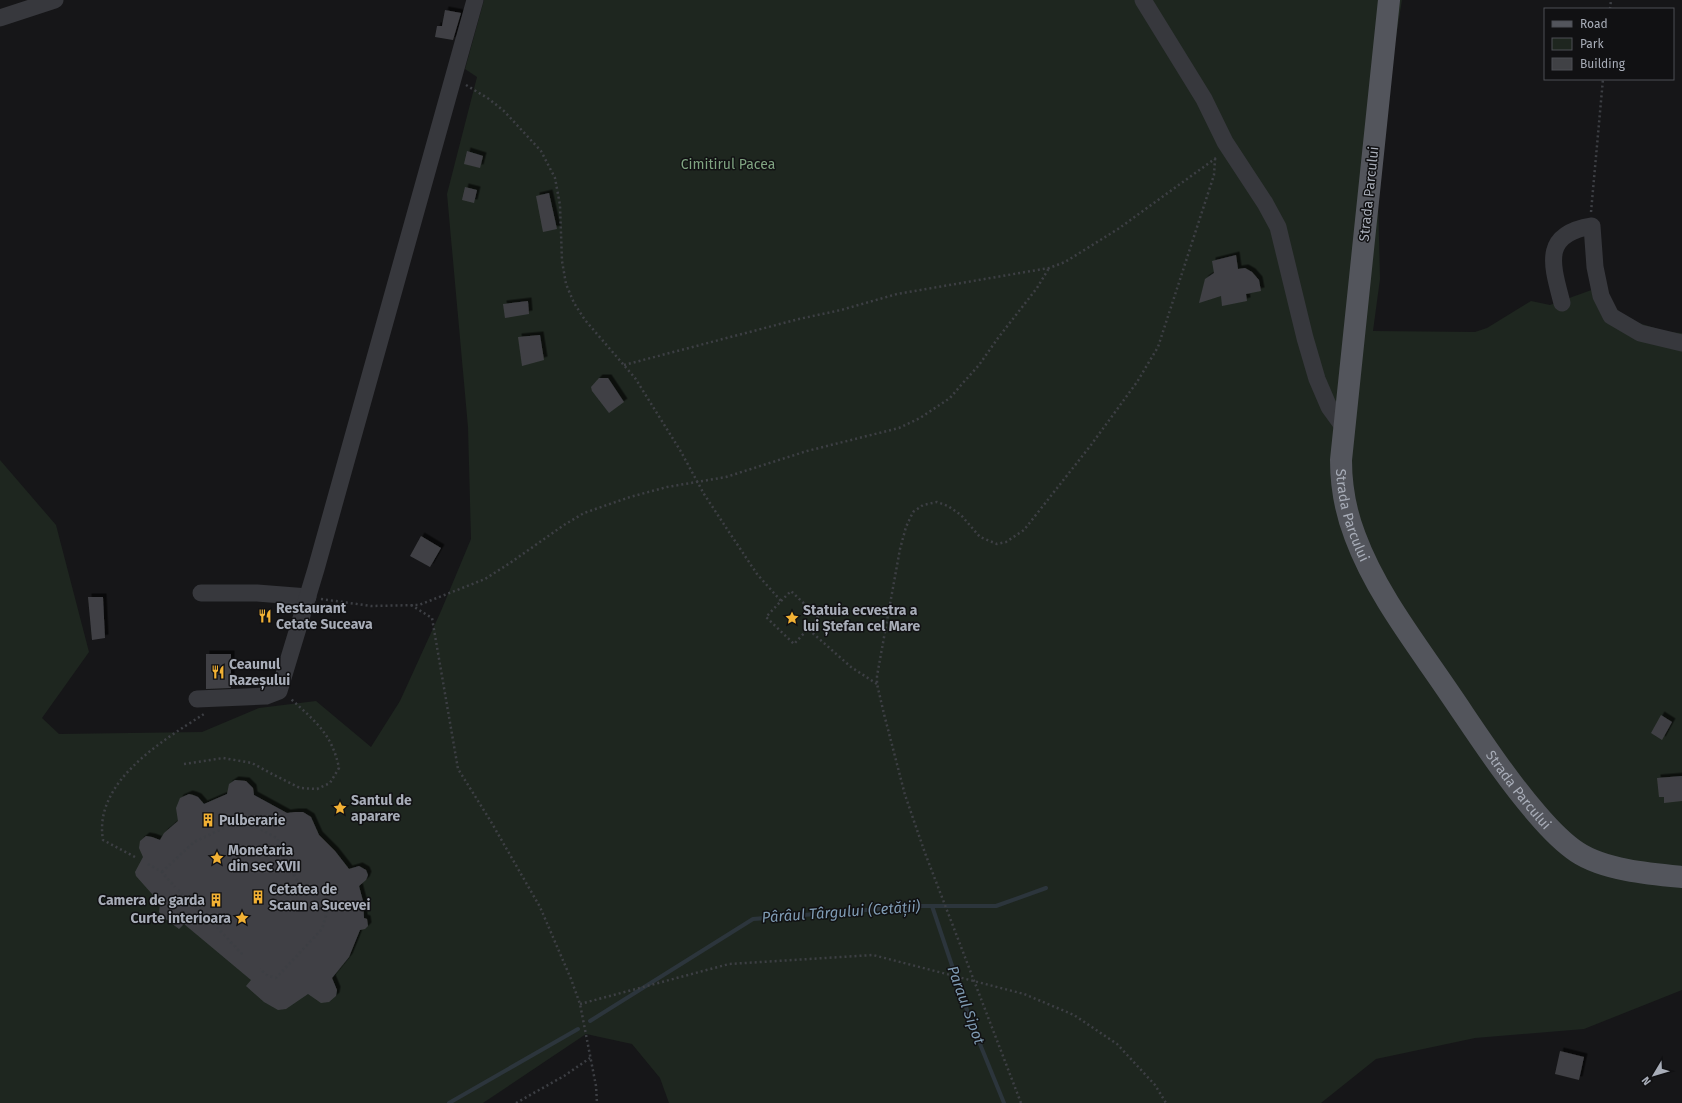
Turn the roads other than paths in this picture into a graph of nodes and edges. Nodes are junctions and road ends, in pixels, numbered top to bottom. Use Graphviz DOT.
graph roads {
  1 [pos="55,0"];
  2 [pos="475,0"];
  3 [pos="1143,0"];
  4 [pos="1390,0"];
  5 [pos="0,18"];
  6 [pos="1562,303"];
  7 [pos="1682,343"];
  8 [pos="1344,429"];
  9 [pos="201,593"];
  10 [pos="308,597"];
  11 [pos="197,699"];
  12 [pos="1682,877"];
  1 -- 5 [label="street"];
  2 -- 10 [label="street"];
  3 -- 8 [label="street"];
  4 -- 8 [label="main road, Strada Parcului"];
  6 -- 7 [label="street"];
  8 -- 12 [label="main road, Strada Parcului"];
  9 -- 10 [label="street"];
  10 -- 11 [label="street"];
}
